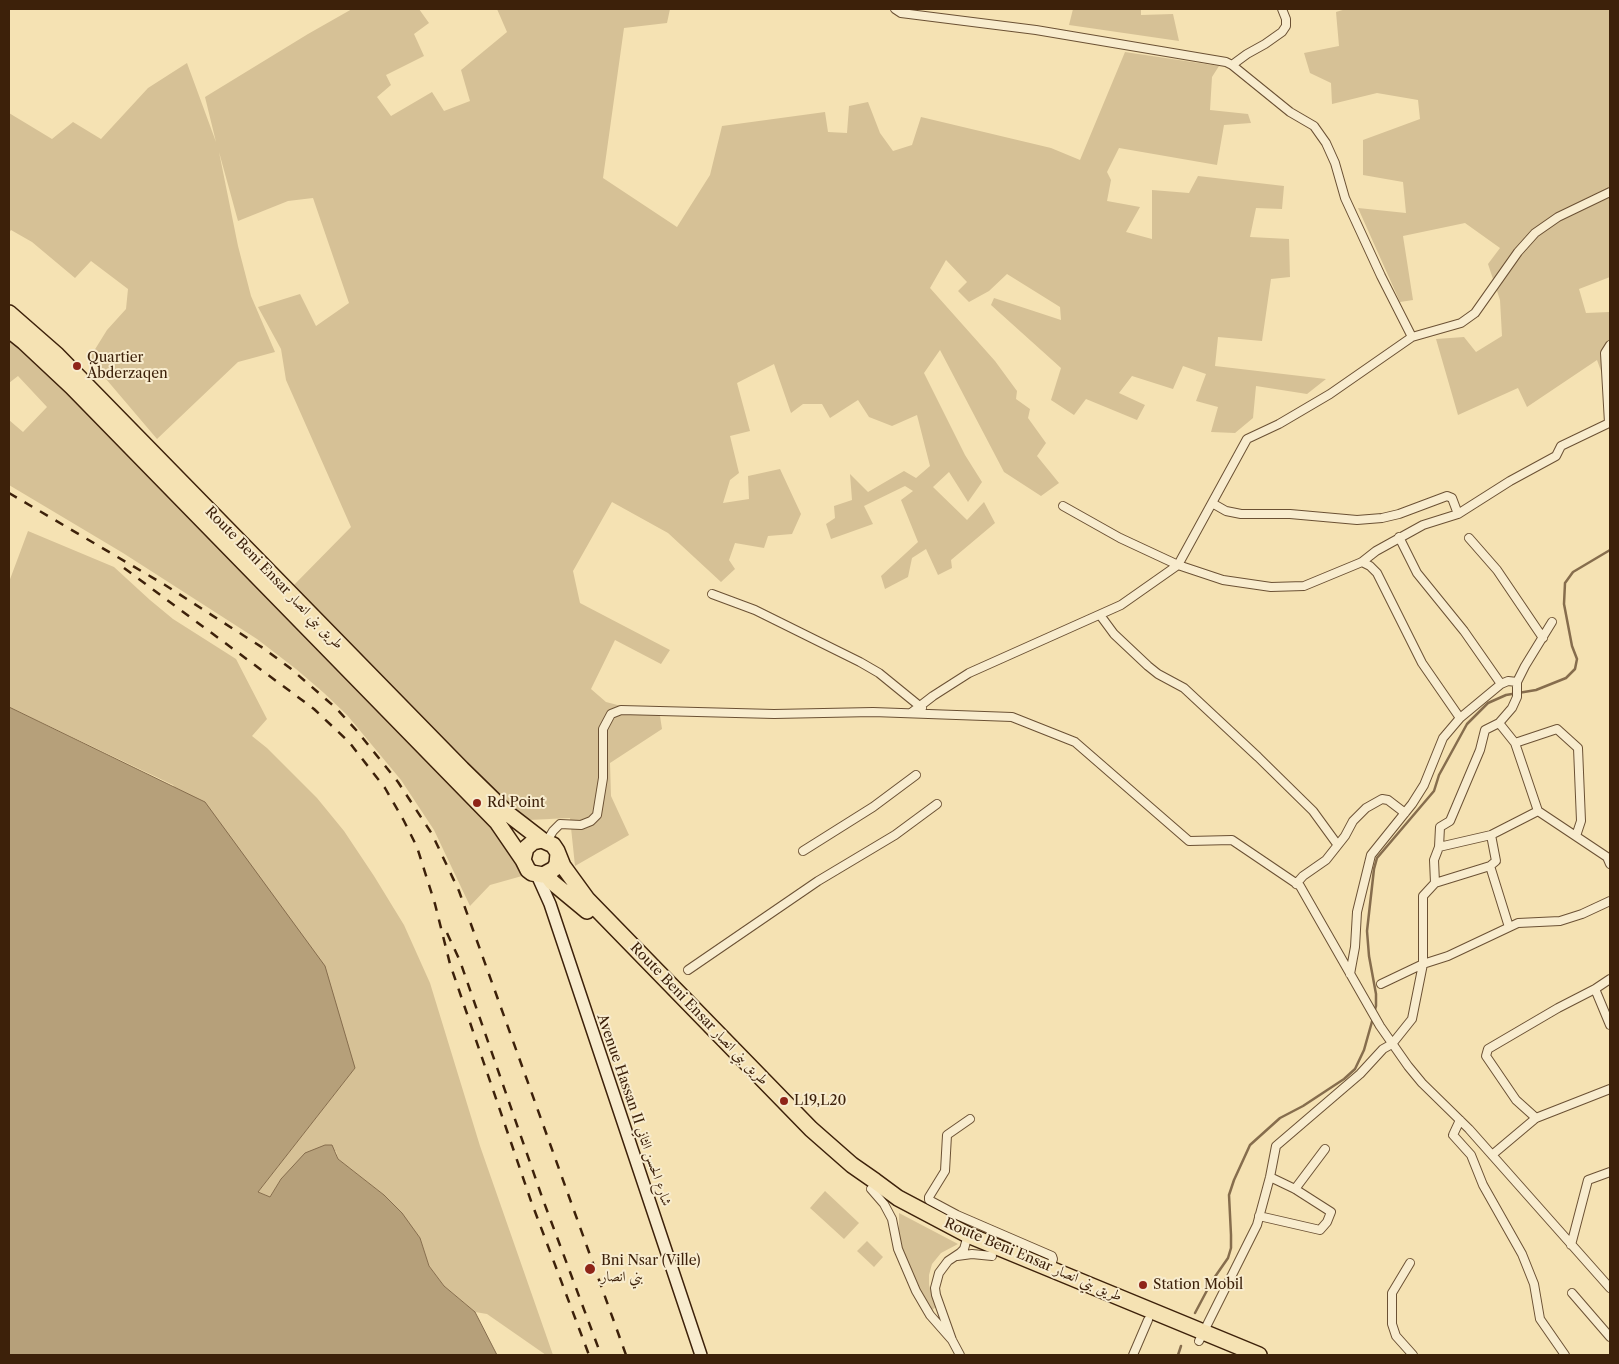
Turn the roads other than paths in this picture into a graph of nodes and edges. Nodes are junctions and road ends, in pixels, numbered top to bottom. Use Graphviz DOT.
graph roads {
  1 [pos="895,9"];
  2 [pos="1282,9"];
  3 [pos="1232,66"];
  4 [pos="1610,192"];
  5 [pos="9,314"];
  6 [pos="9,330"];
  7 [pos="1412,337"];
  8 [pos="1610,345"];
  9 [pos="1212,503"];
  10 [pos="1063,506"];
  11 [pos="1458,514"];
  12 [pos="1399,537"];
  13 [pos="1468,538"];
  14 [pos="1362,562"];
  15 [pos="1178,565"];
  16 [pos="712,594"];
  17 [pos="1100,615"];
  18 [pos="1552,622"];
  19 [pos="1543,638"];
  20 [pos="1501,684"];
  21 [pos="1517,685"];
  22 [pos="920,705"];
  23 [pos="911,713"];
  24 [pos="926,714"];
  25 [pos="1460,718"];
  26 [pos="1499,723"];
  27 [pos="1515,743"];
  28 [pos="916,775"];
  29 [pos="937,804"];
  30 [pos="1538,811"];
  31 [pos="1404,813"];
  32 [pos="1491,835"];
  33 [pos="1576,836"];
  34 [pos="544,841"];
  35 [pos="1337,844"];
  36 [pos="1439,847"];
  37 [pos="803,852"];
  38 [pos="558,854"];
  39 [pos="523,860"];
  40 [pos="1610,864"];
  41 [pos="1490,866"];
  42 [pos="542,875"];
  43 [pos="1435,883"];
  44 [pos="1296,884"];
  45 [pos="1610,902"];
  46 [pos="1509,927"];
  47 [pos="1423,964"];
  48 [pos="688,970"];
  49 [pos="1350,974"];
  50 [pos="1610,979"];
  51 [pos="1381,984"];
  52 [pos="1595,989"];
  53 [pos="1610,1025"];
  54 [pos="1392,1044"];
  55 [pos="1609,1091"];
  56 [pos="1536,1118"];
  57 [pos="970,1119"];
  58 [pos="1460,1120"];
  59 [pos="1325,1149"];
  60 [pos="1492,1155"];
  61 [pos="1610,1172"];
  62 [pos="1270,1176"];
  63 [pos="1295,1189"];
  64 [pos="895,1208"];
  65 [pos="1259,1216"];
  66 [pos="954,1220"];
  67 [pos="967,1239"];
  68 [pos="1571,1245"];
  69 [pos="992,1256"];
  70 [pos="955,1257"];
  71 [pos="1410,1263"];
  72 [pos="1050,1268"];
  73 [pos="1610,1288"];
  74 [pos="1572,1293"];
  75 [pos="1148,1320"];
  76 [pos="1201,1336"];
  77 [pos="1610,1337"];
  78 [pos="952,1340"];
  79 [pos="701,1355"];
  80 [pos="960,1355"];
  81 [pos="1133,1355"];
  82 [pos="1235,1355"];
  83 [pos="1259,1355"];
  84 [pos="1413,1355"];
  85 [pos="1565,1355"];
  1 -- 3 [label="street"];
  2 -- 3 [label="street"];
  3 -- 7 [label="street"];
  4 -- 7 [label="street"];
  5 -- 34 [label="highway, Route Beni Ensar طريق بني انصار"];
  6 -- 39 [label="highway, Route Beni Ensar طريق بني انصار"];
  7 -- 9 [label="street"];
  8 -- 11 [label="street"];
  9 -- 11 [label="street"];
  9 -- 15 [label="street"];
  10 -- 15 [label="street"];
  11 -- 12 [label="street"];
  12 -- 14 [label="street"];
  12 -- 20 [label="street"];
  13 -- 19 [label="street"];
  14 -- 15 [label="street"];
  14 -- 25 [label="street"];
  15 -- 17 [label="street"];
  16 -- 22 [label="street"];
  17 -- 22 [label="street"];
  17 -- 35 [label="street"];
  18 -- 19 [label="street"];
  19 -- 21 [label="street"];
  20 -- 21 [label="street"];
  20 -- 25 [label="street"];
  21 -- 26 [label="street"];
  22 -- 23 [label="street"];
  22 -- 24 [label="street"];
  23 -- 24 [label="street"];
  23 -- 34 [label="street"];
  24 -- 44 [label="street"];
  25 -- 31 [label="street"];
  26 -- 27 [label="street"];
  26 -- 36 [label="street"];
  27 -- 30 [label="street"];
  27 -- 33 [label="street"];
  28 -- 37 [label="street"];
  29 -- 48 [label="street"];
  30 -- 32 [label="street"];
  30 -- 33 [label="street"];
  31 -- 35 [label="street"];
  31 -- 49 [label="street"];
  32 -- 36 [label="street"];
  32 -- 41 [label="street"];
  33 -- 40 [label="street"];
  34 -- 38 [label="highway"];
  34 -- 39 [label="highway"];
  35 -- 44 [label="street"];
  36 -- 43 [label="street"];
  38 -- 42 [label="highway"];
  38 -- 64 [label="highway, Route Beni Ensar طريق بني انصار"];
  39 -- 42 [label="highway"];
  41 -- 43 [label="street"];
  41 -- 46 [label="street"];
  42 -- 64 [label="highway, Route Beni Ensar طريق بني انصار"];
  42 -- 79 [label="street, Avenue Hassan II شارع الحسن الثاني"];
  43 -- 47 [label="street"];
  44 -- 49 [label="street"];
  45 -- 46 [label="street"];
  46 -- 47 [label="street"];
  47 -- 51 [label="street"];
  47 -- 54 [label="street"];
  49 -- 54 [label="street"];
  50 -- 52 [label="street"];
  52 -- 53 [label="street"];
  52 -- 56 [label="street"];
  54 -- 58 [label="street"];
  54 -- 62 [label="street"];
  55 -- 56 [label="street"];
  56 -- 60 [label="street"];
  57 -- 66 [label="street"];
  58 -- 60 [label="street"];
  58 -- 85 [label="street"];
  59 -- 63 [label="street"];
  60 -- 68 [label="street"];
  61 -- 68 [label="street"];
  62 -- 63 [label="street"];
  62 -- 65 [label="street"];
  63 -- 65 [label="street"];
  64 -- 66 [label="highway, Route Beni Ensar طريق بني انصار"];
  64 -- 67 [label="highway, Route Beni Ensar طريق بني انصار"];
  64 -- 78 [label="street"];
  65 -- 76 [label="street"];
  66 -- 67 [label="highway, Route Beni Ensar طريق بني انصار"];
  66 -- 72 [label="street"];
  67 -- 69 [label="highway, Route Beni Ensar طريق بني انصار"];
  67 -- 70 [label="street"];
  67 -- 72 [label="highway, Route Beni Ensar طريق بني انصار"];
  68 -- 73 [label="street"];
  69 -- 70 [label="street"];
  69 -- 75 [label="highway, Route Beni Ensar طريق بني انصار"];
  70 -- 78 [label="street"];
  71 -- 84 [label="street"];
  72 -- 76 [label="highway, Route Beni Ensar طريق بني انصار"];
  74 -- 77 [label="street"];
  75 -- 76 [label="highway, Route Beni Ensar طريق بني انصار"];
  75 -- 81 [label="street"];
  76 -- 82 [label="highway, Route Beni Ensar طريق بني انصار"];
  76 -- 83 [label="highway, Route Beni Ensar طريق بني انصار"];
  78 -- 80 [label="street"];
}
